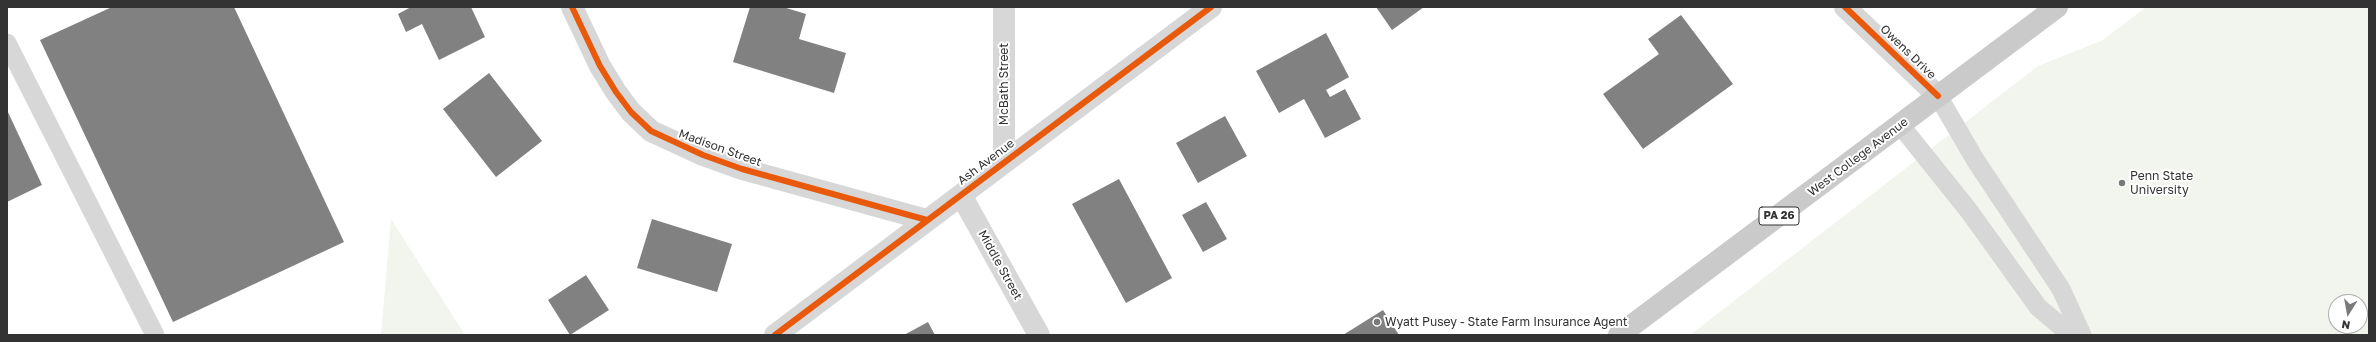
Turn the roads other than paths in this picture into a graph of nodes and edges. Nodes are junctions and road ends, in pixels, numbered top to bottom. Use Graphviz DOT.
graph roads {
  1 [pos="572,7"];
  2 [pos="1004,7"];
  3 [pos="1211,7"];
  4 [pos="1845,7"];
  5 [pos="2057,7"];
  6 [pos="7,43"];
  7 [pos="1938,96"];
  8 [pos="1901,126"];
  9 [pos="1004,162"];
  10 [pos="961,195"];
  11 [pos="927,220"];
  12 [pos="155,335"];
  13 [pos="775,335"];
  14 [pos="1039,335"];
  15 [pos="1619,335"];
  16 [pos="2071,335"];
  17 [pos="2082,335"];
  1 -- 11 [label="street, Madison Street"];
  2 -- 9 [label="street, McBath Street"];
  3 -- 9 [label="street, Ash Avenue"];
  4 -- 7 [label="street, Owens Drive"];
  5 -- 7 [label="main road, West College Avenue / PA 26"];
  6 -- 12 [label="lane"];
  7 -- 8 [label="main road, West College Avenue / PA 26"];
  7 -- 17 [label="lane"];
  8 -- 15 [label="main road, West College Avenue / PA 26"];
  8 -- 16 [label="lane"];
  9 -- 10 [label="street, Ash Avenue"];
  10 -- 11 [label="street, Ash Avenue"];
  10 -- 14 [label="street, Middle Street"];
  11 -- 13 [label="street, Ash Avenue"];
}
